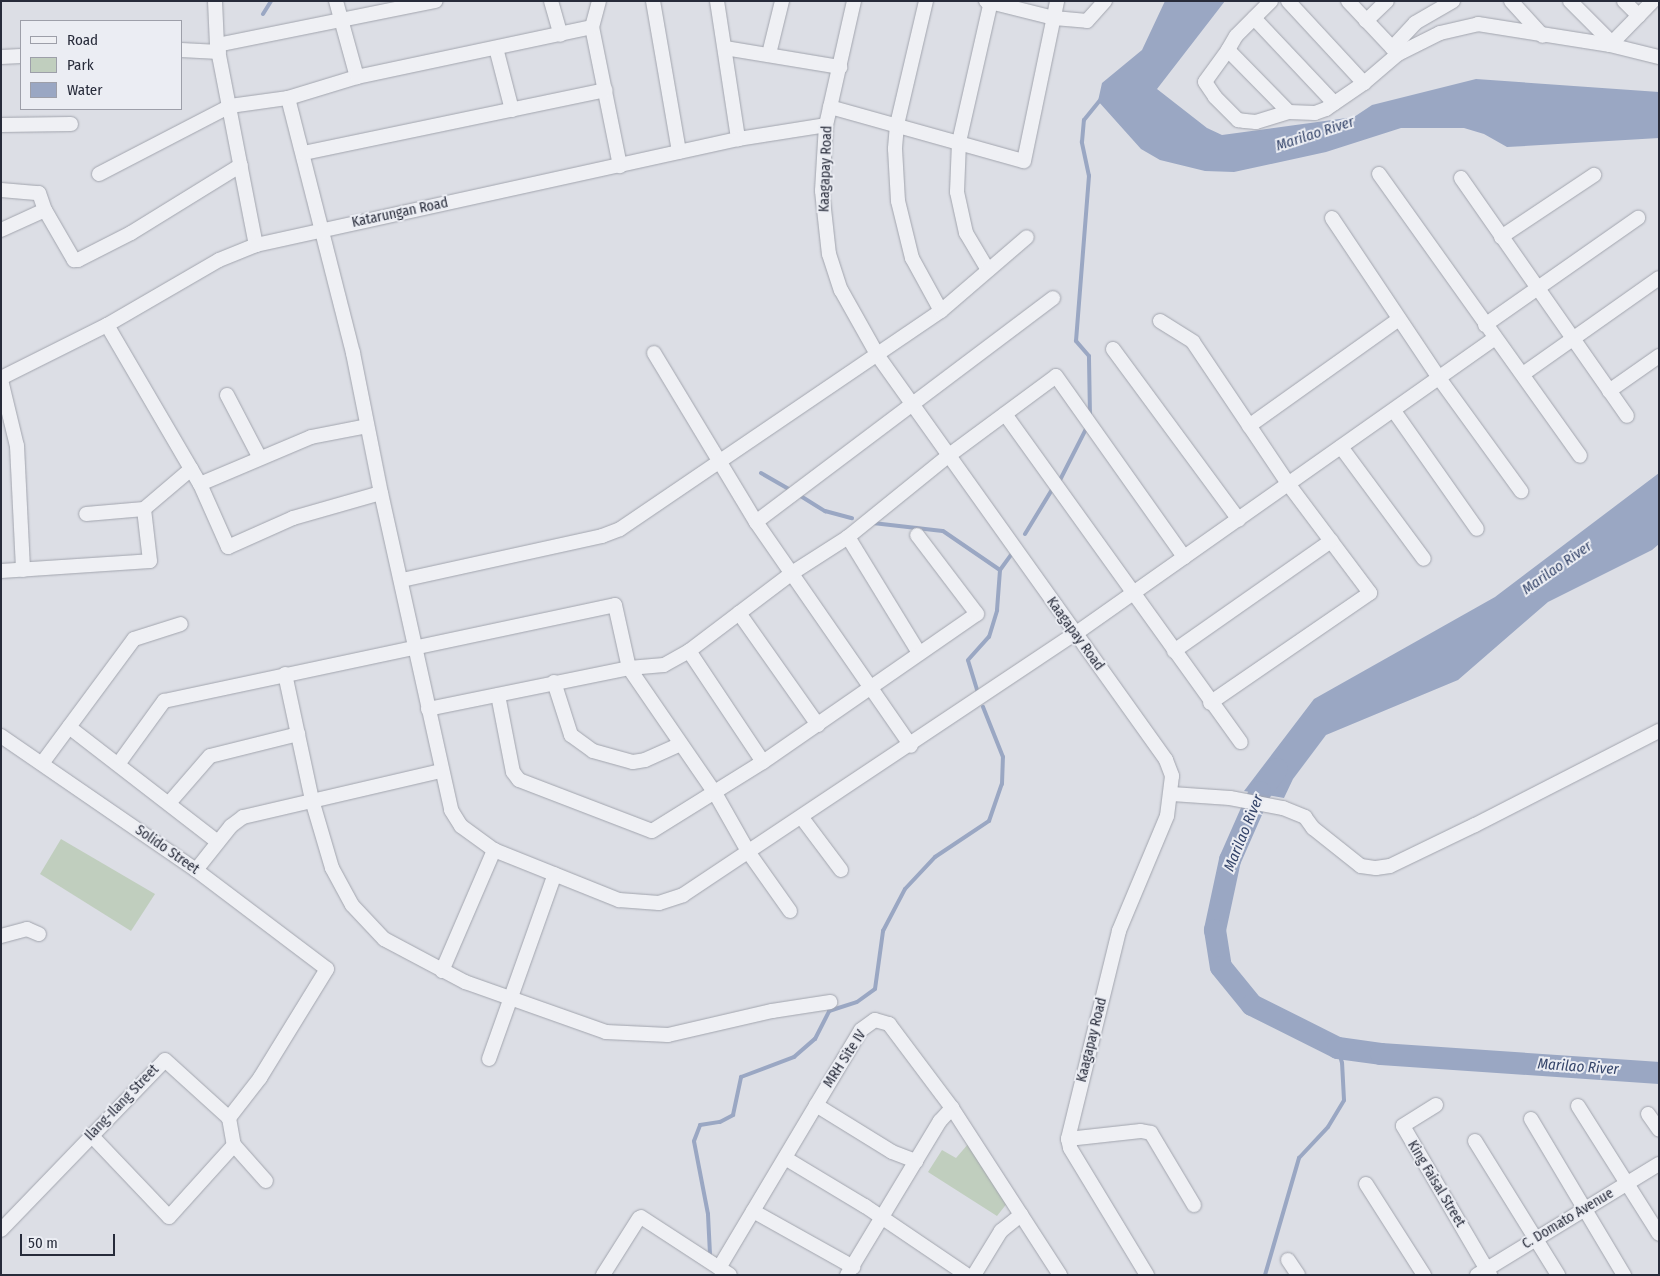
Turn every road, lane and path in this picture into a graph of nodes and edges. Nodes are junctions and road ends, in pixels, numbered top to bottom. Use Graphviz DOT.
graph roads {
  1 [pos="215,1"];
  2 [pos="336,1"];
  3 [pos="436,1"];
  4 [pos="551,1"];
  5 [pos="599,1"];
  6 [pos="653,1"];
  7 [pos="717,1"];
  8 [pos="782,1"];
  9 [pos="854,1"];
  10 [pos="926,1"];
  11 [pos="1058,1"];
  12 [pos="1105,1"];
  13 [pos="1271,1"];
  14 [pos="1288,1"];
  15 [pos="1348,1"];
  16 [pos="1387,1"];
  17 [pos="1452,1"];
  18 [pos="1511,1"];
  19 [pos="1570,1"];
  20 [pos="1624,1"];
  21 [pos="1653,1"];
  22 [pos="989,2"];
  23 [pos="407,4"];
  24 [pos="1639,16"];
  25 [pos="1054,18"];
  26 [pos="1254,18"];
  27 [pos="343,21"];
  28 [pos="1366,21"];
  29 [pos="592,27"];
  30 [pos="561,35"];
  31 [pos="1543,36"];
  32 [pos="1611,44"];
  33 [pos="496,48"];
  34 [pos="725,48"];
  35 [pos="218,49"];
  36 [pos="182,50"];
  37 [pos="1228,50"];
  38 [pos="1395,51"];
  39 [pos="769,54"];
  40 [pos="20,56"];
  41 [pos="1658,56"];
  42 [pos="1,57"];
  43 [pos="840,67"];
  44 [pos="357,77"];
  45 [pos="1364,83"];
  46 [pos="605,90"];
  47 [pos="288,98"];
  48 [pos="1334,103"];
  49 [pos="230,106"];
  50 [pos="830,107"];
  51 [pos="512,110"];
  52 [pos="1289,112"];
  53 [pos="71,124"];
  54 [pos="1,125"];
  55 [pos="826,125"];
  56 [pos="897,125"];
  57 [pos="738,139"];
  58 [pos="959,142"];
  59 [pos="679,152"];
  60 [pos="304,154"];
  61 [pos="241,165"];
  62 [pos="620,166"];
  63 [pos="99,174"];
  64 [pos="1379,174"];
  65 [pos="1594,175"];
  66 [pos="1461,178"];
  67 [pos="1,190"];
  68 [pos="44,210"];
  69 [pos="1332,218"];
  70 [pos="1638,218"];
  71 [pos="322,229"];
  72 [pos="1,230"];
  73 [pos="1027,237"];
  74 [pos="1501,237"];
  75 [pos="256,245"];
  76 [pos="988,270"];
  77 [pos="1659,278"];
  78 [pos="1536,288"];
  79 [pos="1053,298"];
  80 [pos="941,311"];
  81 [pos="1399,319"];
  82 [pos="1160,321"];
  83 [pos="1485,324"];
  84 [pos="107,325"];
  85 [pos="1495,338"];
  86 [pos="1573,339"];
  87 [pos="1113,348"];
  88 [pos="654,354"];
  89 [pos="878,356"];
  90 [pos="1659,356"];
  91 [pos="1523,374"];
  92 [pos="1439,378"];
  93 [pos="1,379"];
  94 [pos="1609,391"];
  95 [pos="227,395"];
  96 [pos="914,405"];
  97 [pos="1394,411"];
  98 [pos="1005,414"];
  99 [pos="1626,416"];
  100 [pos="367,426"];
  101 [pos="1248,426"];
  102 [pos="1341,447"];
  103 [pos="948,456"];
  104 [pos="1580,456"];
  105 [pos="260,458"];
  106 [pos="718,464"];
  107 [pos="191,469"];
  108 [pos="200,484"];
  109 [pos="1289,485"];
  110 [pos="1521,491"];
  111 [pos="381,493"];
  112 [pos="144,509"];
  113 [pos="86,514"];
  114 [pos="1239,520"];
  115 [pos="756,522"];
  116 [pos="1477,529"];
  117 [pos="917,536"];
  118 [pos="848,537"];
  119 [pos="1331,541"];
  120 [pos="1184,557"];
  121 [pos="1424,559"];
  122 [pos="24,570"];
  123 [pos="1,571"];
  124 [pos="792,573"];
  125 [pos="402,580"];
  126 [pos="1132,594"];
  127 [pos="739,613"];
  128 [pos="181,624"];
  129 [pos="1075,634"];
  130 [pos="416,646"];
  131 [pos="1174,651"];
  132 [pos="689,652"];
  133 [pos="919,653"];
  134 [pos="629,668"];
  135 [pos="285,674"];
  136 [pos="554,682"];
  137 [pos="872,688"];
  138 [pos="498,696"];
  139 [pos="1210,703"];
  140 [pos="428,709"];
  141 [pos="818,725"];
  142 [pos="69,727"];
  143 [pos="1659,731"];
  144 [pos="298,734"];
  145 [pos="1,736"];
  146 [pos="1241,742"];
  147 [pos="679,744"];
  148 [pos="911,746"];
  149 [pos="43,762"];
  150 [pos="763,762"];
  151 [pos="119,763"];
  152 [pos="441,771"];
  153 [pos="715,793"];
  154 [pos="1172,794"];
  155 [pos="312,800"];
  156 [pos="170,802"];
  157 [pos="802,818"];
  158 [pos="218,842"];
  159 [pos="494,850"];
  160 [pos="749,853"];
  161 [pos="196,870"];
  162 [pos="841,870"];
  163 [pos="555,874"];
  164 [pos="790,911"];
  165 [pos="39,934"];
  166 [pos="1,936"];
  167 [pos="442,971"];
  168 [pos="511,999"];
  169 [pos="830,1002"];
  170 [pos="489,1059"];
  171 [pos="816,1105"];
  172 [pos="1436,1105"];
  173 [pos="1578,1106"];
  174 [pos="952,1108"];
  175 [pos="1648,1114"];
  176 [pos="229,1118"];
  177 [pos="1531,1120"];
  178 [pos="1659,1130"];
  179 [pos="91,1135"];
  180 [pos="1068,1139"];
  181 [pos="1475,1141"];
  182 [pos="234,1145"];
  183 [pos="785,1158"];
  184 [pos="916,1162"];
  185 [pos="1659,1164"];
  186 [pos="266,1181"];
  187 [pos="1627,1183"];
  188 [pos="1366,1184"];
  189 [pos="1194,1205"];
  190 [pos="1584,1210"];
  191 [pos="753,1211"];
  192 [pos="1021,1215"];
  193 [pos="881,1218"];
  194 [pos="1,1230"];
  195 [pos="1659,1234"];
  196 [pos="1536,1238"];
  197 [pos="1288,1260"];
  198 [pos="724,1271"];
  199 [pos="850,1272"];
  200 [pos="1485,1273"];
  201 [pos="603,1275"];
  202 [pos="968,1275"];
  203 [pos="974,1275"];
  204 [pos="1060,1275"];
  205 [pos="1147,1275"];
  206 [pos="1298,1275"];
  207 [pos="1424,1275"];
  208 [pos="1558,1275"];
  209 [pos="1624,1275"];
  1 -- 35 [label="street"];
  2 -- 27 [label="street"];
  3 -- 23 [label="street"];
  4 -- 30 [label="street"];
  5 -- 29 [label="street"];
  6 -- 59 [label="street"];
  7 -- 34 [label="street"];
  8 -- 39 [label="street"];
  9 -- 43 [label="street, Kaagapay Road"];
  10 -- 56 [label="street"];
  11 -- 25 [label="street"];
  12 -- 25 [label="street"];
  13 -- 26 [label="street"];
  14 -- 45 [label="street"];
  15 -- 28 [label="street"];
  16 -- 28 [label="street"];
  17 -- 38 [label="street"];
  18 -- 31 [label="street"];
  19 -- 32 [label="street"];
  20 -- 24 [label="street"];
  21 -- 24 [label="street"];
  22 -- 25 [label="street"];
  22 -- 58 [label="street"];
  23 -- 27 [label="street"];
  24 -- 32 [label="street"];
  25 -- 58 [label="street"];
  26 -- 37 [label="street"];
  26 -- 48 [label="street"];
  27 -- 35 [label="street"];
  27 -- 44 [label="street"];
  28 -- 38 [label="street"];
  29 -- 30 [label="street"];
  29 -- 46 [label="street"];
  30 -- 33 [label="street"];
  31 -- 32 [label="street"];
  31 -- 38 [label="street"];
  32 -- 41 [label="street"];
  33 -- 44 [label="street"];
  33 -- 51 [label="street"];
  34 -- 39 [label="street"];
  34 -- 57 [label="street"];
  35 -- 36 [label="street"];
  35 -- 49 [label="street"];
  37 -- 52 [label="street"];
  37 -- 52 [label="street"];
  38 -- 45 [label="street"];
  39 -- 43 [label="street"];
  40 -- 42 [label="street"];
  43 -- 50 [label="street, Kaagapay Road"];
  44 -- 47 [label="street"];
  45 -- 48 [label="street"];
  46 -- 51 [label="street"];
  46 -- 62 [label="street"];
  47 -- 49 [label="street"];
  47 -- 60 [label="street"];
  48 -- 52 [label="street"];
  49 -- 61 [label="street"];
  49 -- 63 [label="street"];
  50 -- 55 [label="street, Kaagapay Road"];
  50 -- 56 [label="street"];
  51 -- 60 [label="street"];
  53 -- 54 [label="street"];
  55 -- 57 [label="street, Katarungan Road"];
  55 -- 89 [label="street, Kaagapay Road"];
  56 -- 58 [label="street"];
  56 -- 80 [label="street"];
  57 -- 59 [label="street, Katarungan Road"];
  58 -- 76 [label="street"];
  59 -- 62 [label="street, Katarungan Road"];
  60 -- 71 [label="street"];
  61 -- 68 [label="street"];
  61 -- 75 [label="street"];
  62 -- 71 [label="street, Katarungan Road"];
  64 -- 83 [label="street"];
  65 -- 74 [label="street"];
  66 -- 74 [label="street"];
  67 -- 68 [label="street"];
  68 -- 72 [label="street"];
  69 -- 81 [label="street"];
  70 -- 78 [label="street"];
  71 -- 75 [label="street, Katarungan Road"];
  71 -- 100 [label="street"];
  73 -- 76 [label="street"];
  74 -- 78 [label="street"];
  75 -- 84 [label="street, Katarungan Road"];
  76 -- 80 [label="street"];
  77 -- 86 [label="street"];
  78 -- 83 [label="street"];
  78 -- 86 [label="street"];
  79 -- 96 [label="street"];
  80 -- 89 [label="street"];
  81 -- 92 [label="street"];
  81 -- 101 [label="street"];
  82 -- 101 [label="street"];
  83 -- 85 [label="street"];
  84 -- 93 [label="street, Katarungan Road"];
  84 -- 107 [label="street"];
  85 -- 91 [label="street"];
  85 -- 92 [label="street"];
  86 -- 91 [label="street"];
  86 -- 94 [label="street"];
  87 -- 114 [label="street"];
  88 -- 106 [label="street"];
  89 -- 96 [label="street, Kaagapay Road"];
  89 -- 106 [label="street"];
  90 -- 94 [label="street"];
  91 -- 104 [label="street"];
  92 -- 97 [label="street"];
  92 -- 110 [label="street"];
  93 -- 122 [label="street"];
  94 -- 99 [label="street"];
  95 -- 105 [label="street"];
  96 -- 103 [label="street, Kaagapay Road"];
  96 -- 115 [label="street"];
  97 -- 102 [label="street"];
  97 -- 116 [label="street"];
  98 -- 103 [label="street"];
  98 -- 120 [label="street"];
  98 -- 126 [label="street"];
  100 -- 105 [label="street"];
  100 -- 111 [label="street"];
  101 -- 109 [label="street"];
  102 -- 109 [label="street"];
  102 -- 121 [label="street"];
  103 -- 118 [label="street"];
  103 -- 129 [label="street, Kaagapay Road"];
  105 -- 108 [label="street"];
  106 -- 115 [label="street"];
  106 -- 125 [label="street"];
  107 -- 108 [label="street"];
  107 -- 112 [label="street"];
  108 -- 111 [label="street"];
  109 -- 114 [label="street"];
  109 -- 119 [label="street"];
  111 -- 125 [label="street"];
  112 -- 113 [label="street"];
  112 -- 122 [label="street"];
  114 -- 120 [label="street"];
  115 -- 124 [label="street"];
  117 -- 133 [label="street"];
  118 -- 124 [label="street"];
  118 -- 133 [label="street"];
  119 -- 131 [label="street"];
  119 -- 139 [label="street"];
  120 -- 126 [label="street"];
  122 -- 123 [label="street"];
  124 -- 127 [label="street"];
  124 -- 137 [label="street"];
  125 -- 130 [label="street"];
  126 -- 129 [label="street"];
  126 -- 131 [label="street"];
  127 -- 132 [label="street"];
  127 -- 141 [label="street"];
  128 -- 142 [label="street"];
  129 -- 148 [label="street"];
  129 -- 154 [label="street, Kaagapay Road"];
  130 -- 134 [label="street"];
  130 -- 135 [label="street"];
  130 -- 140 [label="street"];
  131 -- 139 [label="street"];
  132 -- 134 [label="street"];
  132 -- 150 [label="street"];
  133 -- 137 [label="street"];
  134 -- 136 [label="street"];
  134 -- 147 [label="street"];
  135 -- 144 [label="street"];
  135 -- 151 [label="street"];
  136 -- 138 [label="street"];
  136 -- 147 [label="street"];
  137 -- 141 [label="street"];
  137 -- 148 [label="street"];
  138 -- 140 [label="street"];
  138 -- 153 [label="street"];
  139 -- 146 [label="street"];
  140 -- 152 [label="street"];
  141 -- 150 [label="street"];
  142 -- 149 [label="street"];
  142 -- 151 [label="street"];
  143 -- 154 [label="street"];
  144 -- 155 [label="street"];
  144 -- 156 [label="street"];
  145 -- 149 [label="street, Solido Street"];
  147 -- 153 [label="street"];
  148 -- 157 [label="street"];
  149 -- 161 [label="street, Solido Street"];
  150 -- 153 [label="street"];
  151 -- 156 [label="street"];
  152 -- 155 [label="street"];
  152 -- 159 [label="street"];
  153 -- 160 [label="street"];
  154 -- 180 [label="street, Kaagapay Road"];
  155 -- 158 [label="street"];
  155 -- 167 [label="street"];
  156 -- 158 [label="street"];
  157 -- 160 [label="street"];
  157 -- 162 [label="street"];
  158 -- 161 [label="street"];
  159 -- 163 [label="street"];
  159 -- 167 [label="street"];
  160 -- 163 [label="street"];
  160 -- 164 [label="street"];
  161 -- 176 [label="street, Solido Street"];
  163 -- 168 [label="street"];
  165 -- 166 [label="street"];
  167 -- 168 [label="street"];
  168 -- 169 [label="street"];
  168 -- 170 [label="street"];
  171 -- 174 [label="street, MRH Site IV"];
  171 -- 183 [label="street, MRH Site IV"];
  171 -- 184 [label="street"];
  172 -- 200 [label="street, King Faisal Street"];
  173 -- 187 [label="street"];
  174 -- 184 [label="street"];
  174 -- 192 [label="street, MRH Site IV"];
  175 -- 178 [label="street"];
  176 -- 179 [label="street, Ilang-Ilang Street"];
  176 -- 182 [label="street"];
  177 -- 190 [label="street"];
  179 -- 182 [label="street"];
  179 -- 194 [label="street, Ilang-Ilang Street"];
  180 -- 189 [label="street"];
  180 -- 205 [label="street"];
  181 -- 196 [label="street"];
  182 -- 186 [label="street"];
  183 -- 191 [label="street, MRH Site IV"];
  183 -- 193 [label="street"];
  184 -- 193 [label="street"];
  185 -- 187 [label="street, C. Domato Avenue"];
  187 -- 190 [label="street, C. Domato Avenue"];
  187 -- 195 [label="street"];
  188 -- 207 [label="street"];
  190 -- 196 [label="street, C. Domato Avenue"];
  190 -- 209 [label="street"];
  191 -- 198 [label="street, MRH Site IV"];
  191 -- 199 [label="street"];
  192 -- 203 [label="street"];
  192 -- 204 [label="street, MRH Site IV"];
  193 -- 199 [label="street"];
  193 -- 202 [label="street"];
  196 -- 200 [label="street, C. Domato Avenue"];
  196 -- 208 [label="street"];
  197 -- 206 [label="street"];
  198 -- 201 [label="street, MRH Site IV"];
}
